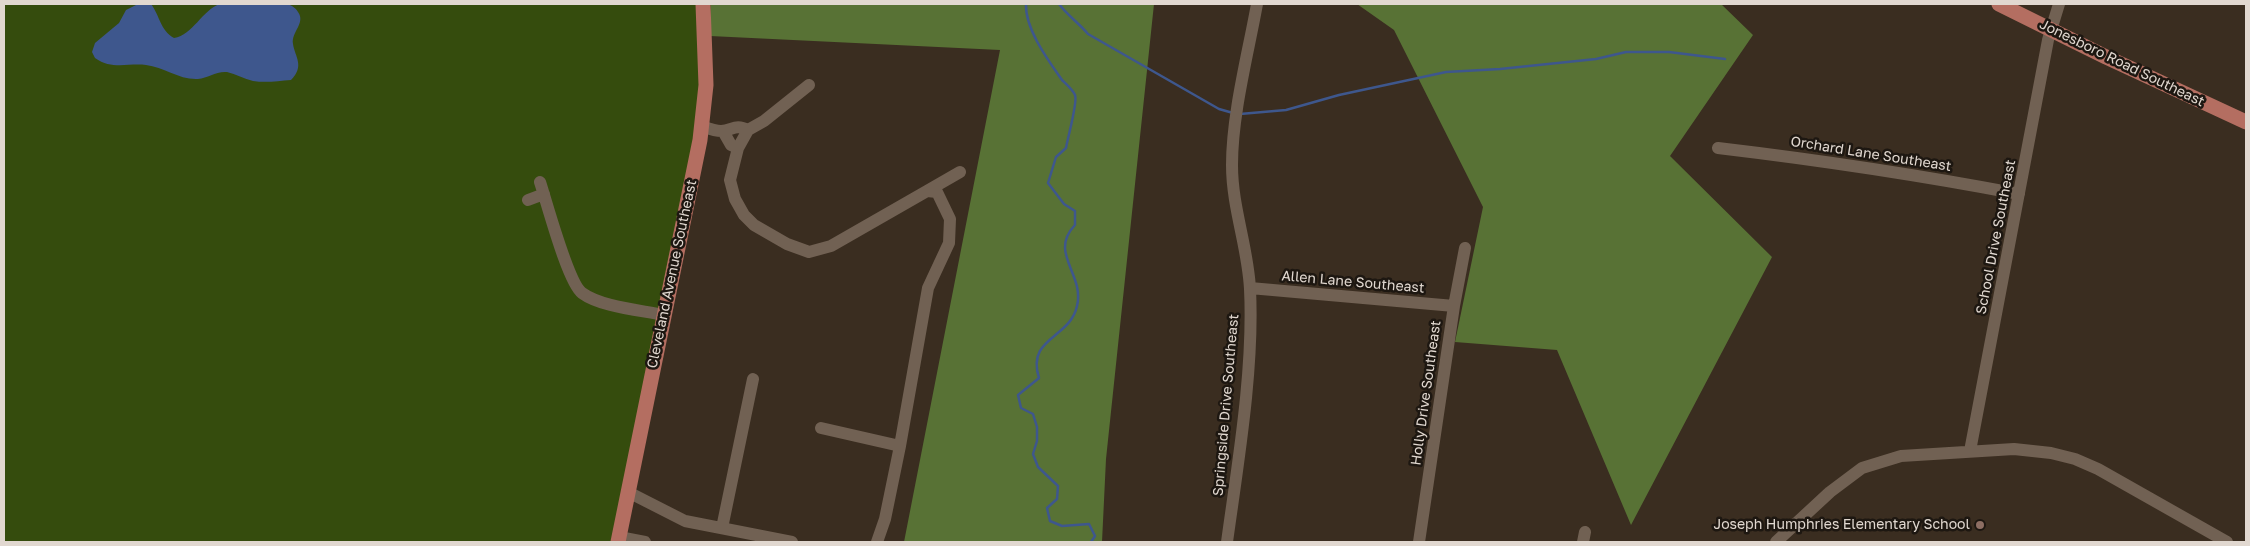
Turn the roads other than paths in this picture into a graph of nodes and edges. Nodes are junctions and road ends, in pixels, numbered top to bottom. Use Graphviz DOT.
graph roads {
  1 [pos="703,4"];
  2 [pos="1257,4"];
  3 [pos="1999,4"];
  4 [pos="2059,4"];
  5 [pos="2050,28"];
  6 [pos="809,85"];
  7 [pos="2246,122"];
  8 [pos="701,126"];
  9 [pos="748,130"];
  10 [pos="723,131"];
  11 [pos="738,148"];
  12 [pos="1718,148"];
  13 [pos="960,172"];
  14 [pos="927,191"];
  15 [pos="2019,194"];
  16 [pos="528,200"];
  17 [pos="1464,248"];
  18 [pos="1250,288"];
  19 [pos="1454,306"];
  20 [pos="664,315"];
  21 [pos="753,379"];
  22 [pos="821,428"];
  23 [pos="900,446"];
  24 [pos="1970,451"];
  25 [pos="628,492"];
  26 [pos="722,528"];
  27 [pos="618,540"];
  28 [pos="645,542"];
  29 [pos="792,542"];
  30 [pos="877,542"];
  31 [pos="1227,542"];
  32 [pos="1419,542"];
  33 [pos="1776,542"];
  34 [pos="2227,542"];
  1 -- 8 [label="main road, Cleveland Avenue Southeast"];
  2 -- 18 [label="street, Springside Drive Southeast"];
  3 -- 5 [label="main road, Jonesboro Road Southeast"];
  4 -- 5 [label="street, School Drive Southeast"];
  5 -- 7 [label="main road, Jonesboro Road Southeast"];
  5 -- 15 [label="street, School Drive Southeast"];
  6 -- 9 [label="street"];
  8 -- 10 [label="street"];
  8 -- 20 [label="main road, Cleveland Avenue Southeast"];
  9 -- 10 [label="street"];
  9 -- 11 [label="street"];
  10 -- 11 [label="street"];
  11 -- 14 [label="street"];
  12 -- 15 [label="street, Orchard Lane Southeast"];
  13 -- 14 [label="street"];
  14 -- 23 [label="street"];
  15 -- 24 [label="street, School Drive Southeast"];
  16 -- 20 [label="street"];
  17 -- 19 [label="street, Holly Drive Southeast"];
  18 -- 19 [label="street, Allen Lane Southeast"];
  18 -- 31 [label="street, Springside Drive Southeast"];
  19 -- 32 [label="street, Holly Drive Southeast"];
  20 -- 25 [label="main road, Cleveland Avenue Southeast"];
  21 -- 26 [label="street"];
  22 -- 23 [label="street"];
  23 -- 30 [label="street"];
  24 -- 33 [label="street"];
  24 -- 34 [label="street"];
  25 -- 26 [label="street"];
  25 -- 27 [label="main road, Cleveland Avenue Southeast"];
  26 -- 29 [label="street"];
  27 -- 28 [label="street"];
}
